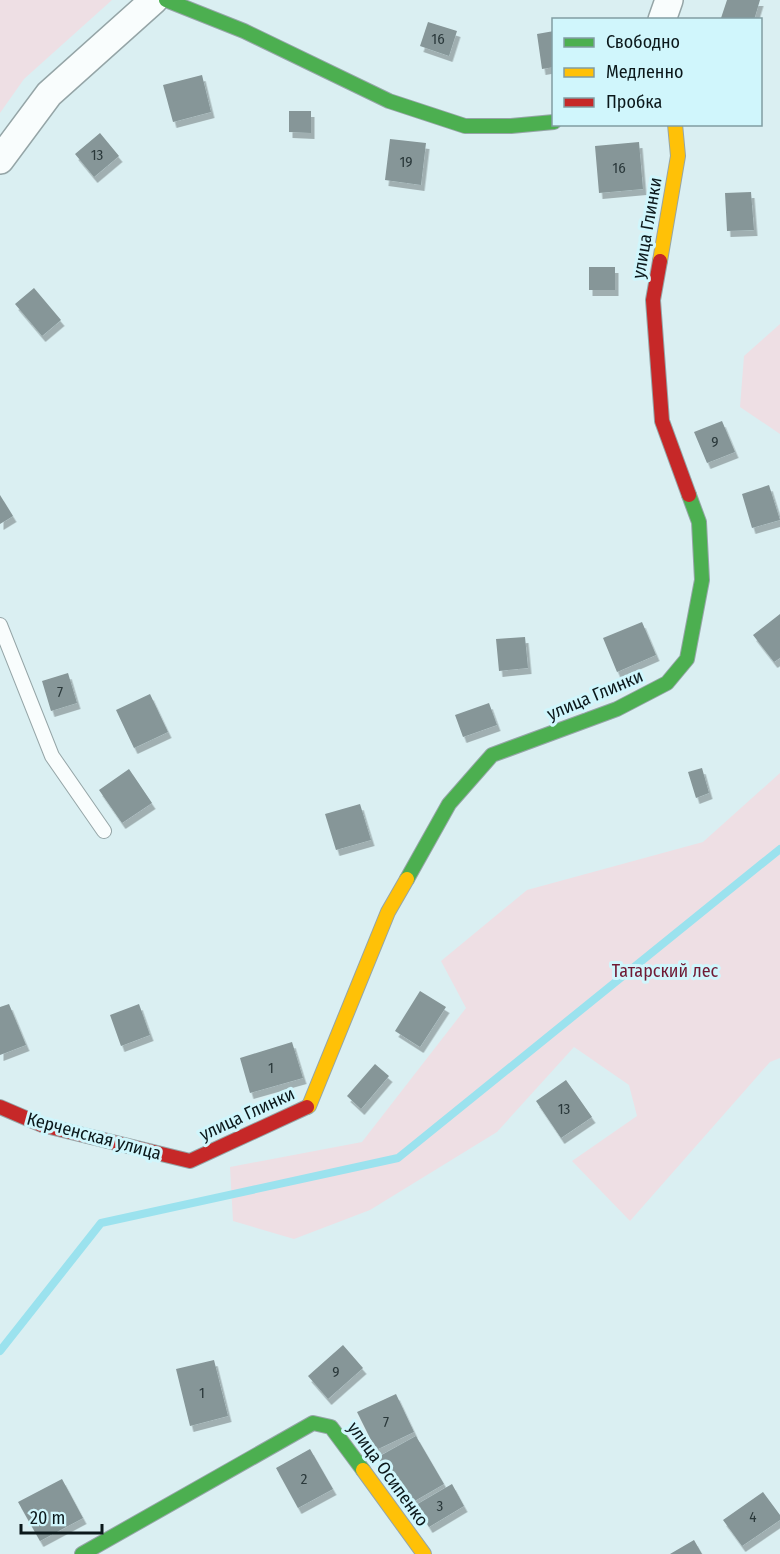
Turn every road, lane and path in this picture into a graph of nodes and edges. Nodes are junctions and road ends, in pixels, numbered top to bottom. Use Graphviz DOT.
graph roads {
  1 [pos="154,0"];
  2 [pos="166,0"];
  3 [pos="669,0"];
  4 [pos="663,18"];
  5 [pos="552,122"];
  6 [pos="675,126"];
  7 [pos="0,160"];
  8 [pos="0,625"];
  9 [pos="104,831"];
  10 [pos="0,1107"];
  11 [pos="190,1161"];
  12 [pos="82,1554"];
  13 [pos="424,1554"];
  1 -- 7 [label="street"];
  2 -- 5 [label="street"];
  3 -- 4 [label="street"];
  6 -- 11 [label="street, улица Глинки"];
  8 -- 9 [label="lane"];
  10 -- 11 [label="street, Керченская улица"];
  12 -- 13 [label="street, улица Осипенко"];
}
